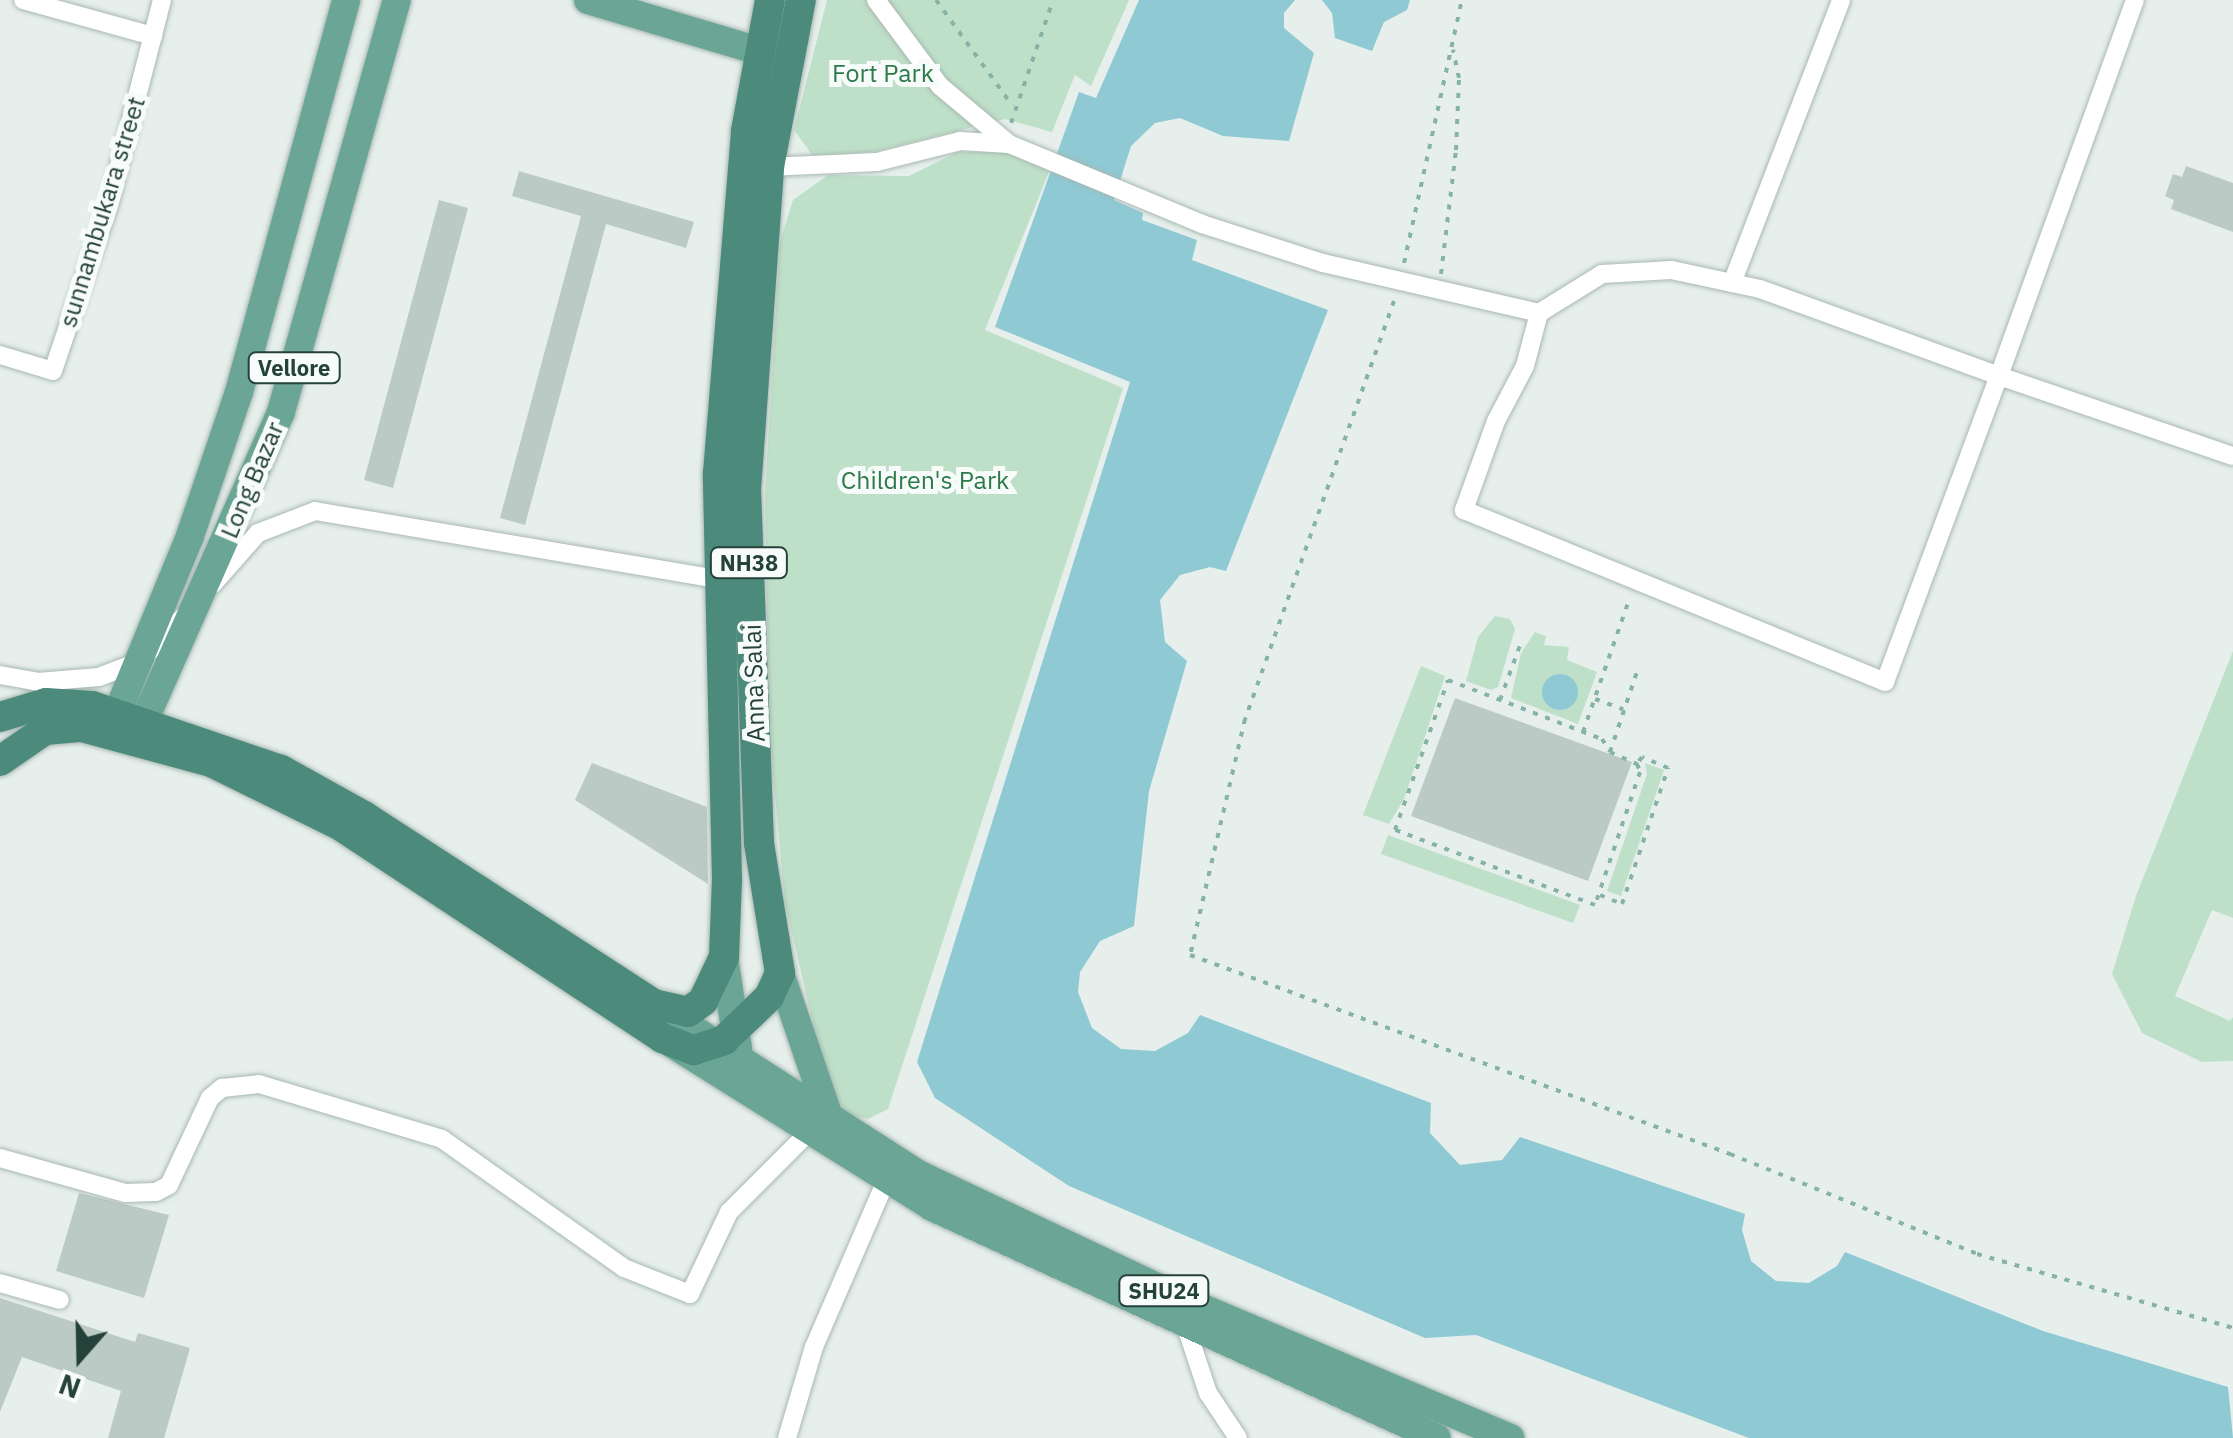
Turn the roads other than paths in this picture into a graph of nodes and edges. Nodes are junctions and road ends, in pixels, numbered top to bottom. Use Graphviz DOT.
graph roads {
  1 [pos="23,0"];
  2 [pos="162,0"];
  3 [pos="346,0"];
  4 [pos="398,0"];
  5 [pos="588,0"];
  6 [pos="770,0"];
  7 [pos="802,0"];
  8 [pos="876,0"];
  9 [pos="1840,0"];
  10 [pos="2135,0"];
  11 [pos="153,36"];
  12 [pos="759,51"];
  13 [pos="1009,144"];
  14 [pos="768,166"];
  15 [pos="1732,283"];
  16 [pos="1540,313"];
  17 [pos="0,356"];
  18 [pos="1999,376"];
  19 [pos="2233,456"];
  20 [pos="722,580"];
  21 [pos="203,596"];
  22 [pos="140,661"];
  23 [pos="0,674"];
  24 [pos="132,715"];
  25 [pos="3,738"];
  26 [pos="724,957"];
  27 [pos="780,974"];
  28 [pos="654,1004"];
  29 [pos="662,1038"];
  30 [pos="731,1044"];
  31 [pos="820,1126"];
  32 [pos="0,1158"];
  33 [pos="886,1182"];
  34 [pos="0,1283"];
  35 [pos="60,1300"];
  36 [pos="1186,1328"];
  37 [pos="787,1438"];
  38 [pos="1238,1438"];
  39 [pos="1437,1438"];
  40 [pos="1510,1438"];
  1 -- 11 [label="street"];
  2 -- 11 [label="street, sunnambukara street"];
  3 -- 22 [label="main road"];
  4 -- 21 [label="main road, Long Bazar / Vellore"];
  5 -- 12 [label="main road"];
  6 -- 12 [label="highway, Anna Salai / NH38"];
  7 -- 14 [label="highway, Anna Salai / NH38"];
  8 -- 13 [label="street"];
  9 -- 15 [label="street"];
  10 -- 18 [label="street"];
  11 -- 17 [label="street, sunnambukara street"];
  12 -- 20 [label="highway, Anna Salai / NH38"];
  13 -- 14 [label="street"];
  13 -- 16 [label="street"];
  14 -- 27 [label="highway, Anna Salai / NH38"];
  15 -- 16 [label="street"];
  15 -- 18 [label="street"];
  16 -- 18 [label="street"];
  18 -- 19 [label="street"];
  20 -- 21 [label="street"];
  20 -- 26 [label="highway, Anna Salai / NH38"];
  21 -- 22 [label="street"];
  21 -- 24 [label="main road, Long Bazar / Vellore"];
  22 -- 23 [label="street"];
  22 -- 24 [label="main road"];
  24 -- 25 [label="highway"];
  24 -- 28 [label="highway"];
  25 -- 29 [label="highway"];
  26 -- 28 [label="highway, Anna Salai / NH38"];
  26 -- 30 [label="main road"];
  27 -- 30 [label="highway"];
  27 -- 31 [label="main road"];
  28 -- 30 [label="main road"];
  29 -- 30 [label="highway"];
  29 -- 31 [label="main road, SHU24"];
  30 -- 31 [label="main road"];
  31 -- 32 [label="street"];
  31 -- 33 [label="main road, SHU24"];
  31 -- 40 [label="main road, SHU24"];
  33 -- 36 [label="main road, SHU24"];
  33 -- 37 [label="street"];
  34 -- 35 [label="street"];
  36 -- 38 [label="street"];
  36 -- 39 [label="main road, SHU24"];
}
